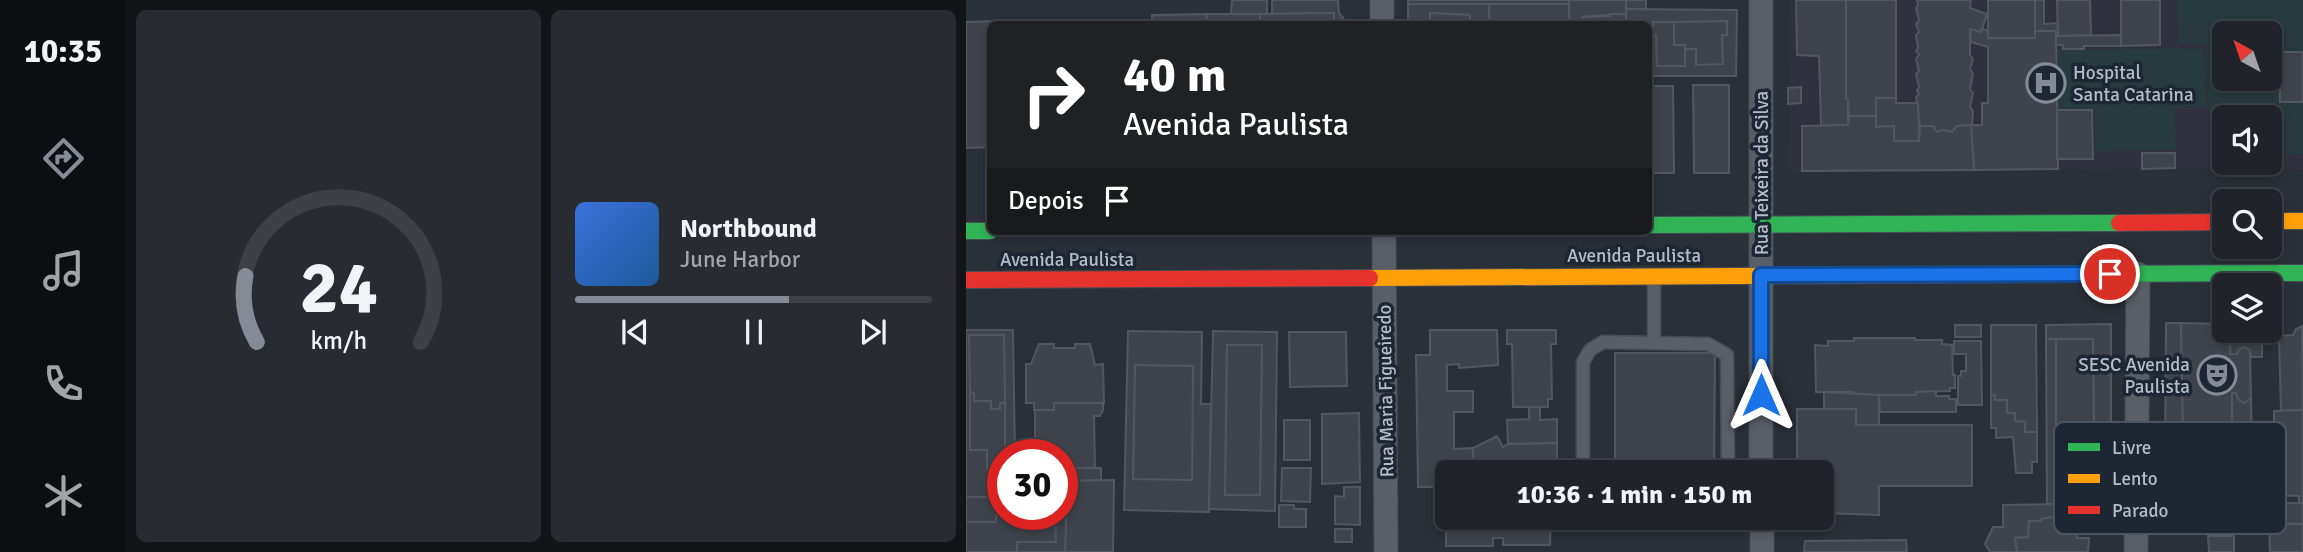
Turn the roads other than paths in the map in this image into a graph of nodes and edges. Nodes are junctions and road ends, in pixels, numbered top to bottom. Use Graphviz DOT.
graph roads {
  1 [pos="1382,0"];
  2 [pos="1761,0"];
  3 [pos="1382,21"];
  4 [pos="2282,221"];
  5 [pos="2303,221"];
  6 [pos="2212,222"];
  7 [pos="1760,224"];
  8 [pos="1652,225"];
  9 [pos="966,231"];
  10 [pos="987,231"];
  11 [pos="1384,235"];
  12 [pos="2303,273"];
  13 [pos="2138,274"];
  14 [pos="1761,275"];
  15 [pos="1654,276"];
  16 [pos="1384,277"];
  17 [pos="966,280"];
  18 [pos="1654,342"];
  19 [pos="2137,422"];
  20 [pos="1583,460"];
  21 [pos="1728,460"];
  22 [pos="1761,460"];
  23 [pos="1762,530"];
  24 [pos="2136,534"];
  25 [pos="1386,552"];
  26 [pos="1762,552"];
  27 [pos="2136,552"];
  1 -- 3 [label="street"];
  2 -- 7 [label="street, Rua Teixeira da Silva"];
  4 -- 5 [label="main road"];
  6 -- 7 [label="main road, Avenida Paulista"];
  7 -- 8 [label="main road, Avenida Paulista"];
  7 -- 14 [label="street, Rua Teixeira da Silva"];
  9 -- 10 [label="main road, Avenida Paulista"];
  11 -- 16 [label="street, Rua Maria Figueiredo"];
  12 -- 13 [label="main road, Avenida Paulista"];
  13 -- 14 [label="main road, Avenida Paulista"];
  13 -- 19 [label="street"];
  14 -- 15 [label="main road, Avenida Paulista"];
  14 -- 22 [label="street, Rua Teixeira da Silva"];
  15 -- 16 [label="main road, Avenida Paulista"];
  15 -- 18 [label="lane"];
  16 -- 17 [label="main road, Avenida Paulista"];
  16 -- 25 [label="street, Rua Maria Figueiredo"];
  18 -- 20 [label="lane"];
  18 -- 21 [label="lane"];
  23 -- 26 [label="street"];
  24 -- 27 [label="street"];
}
